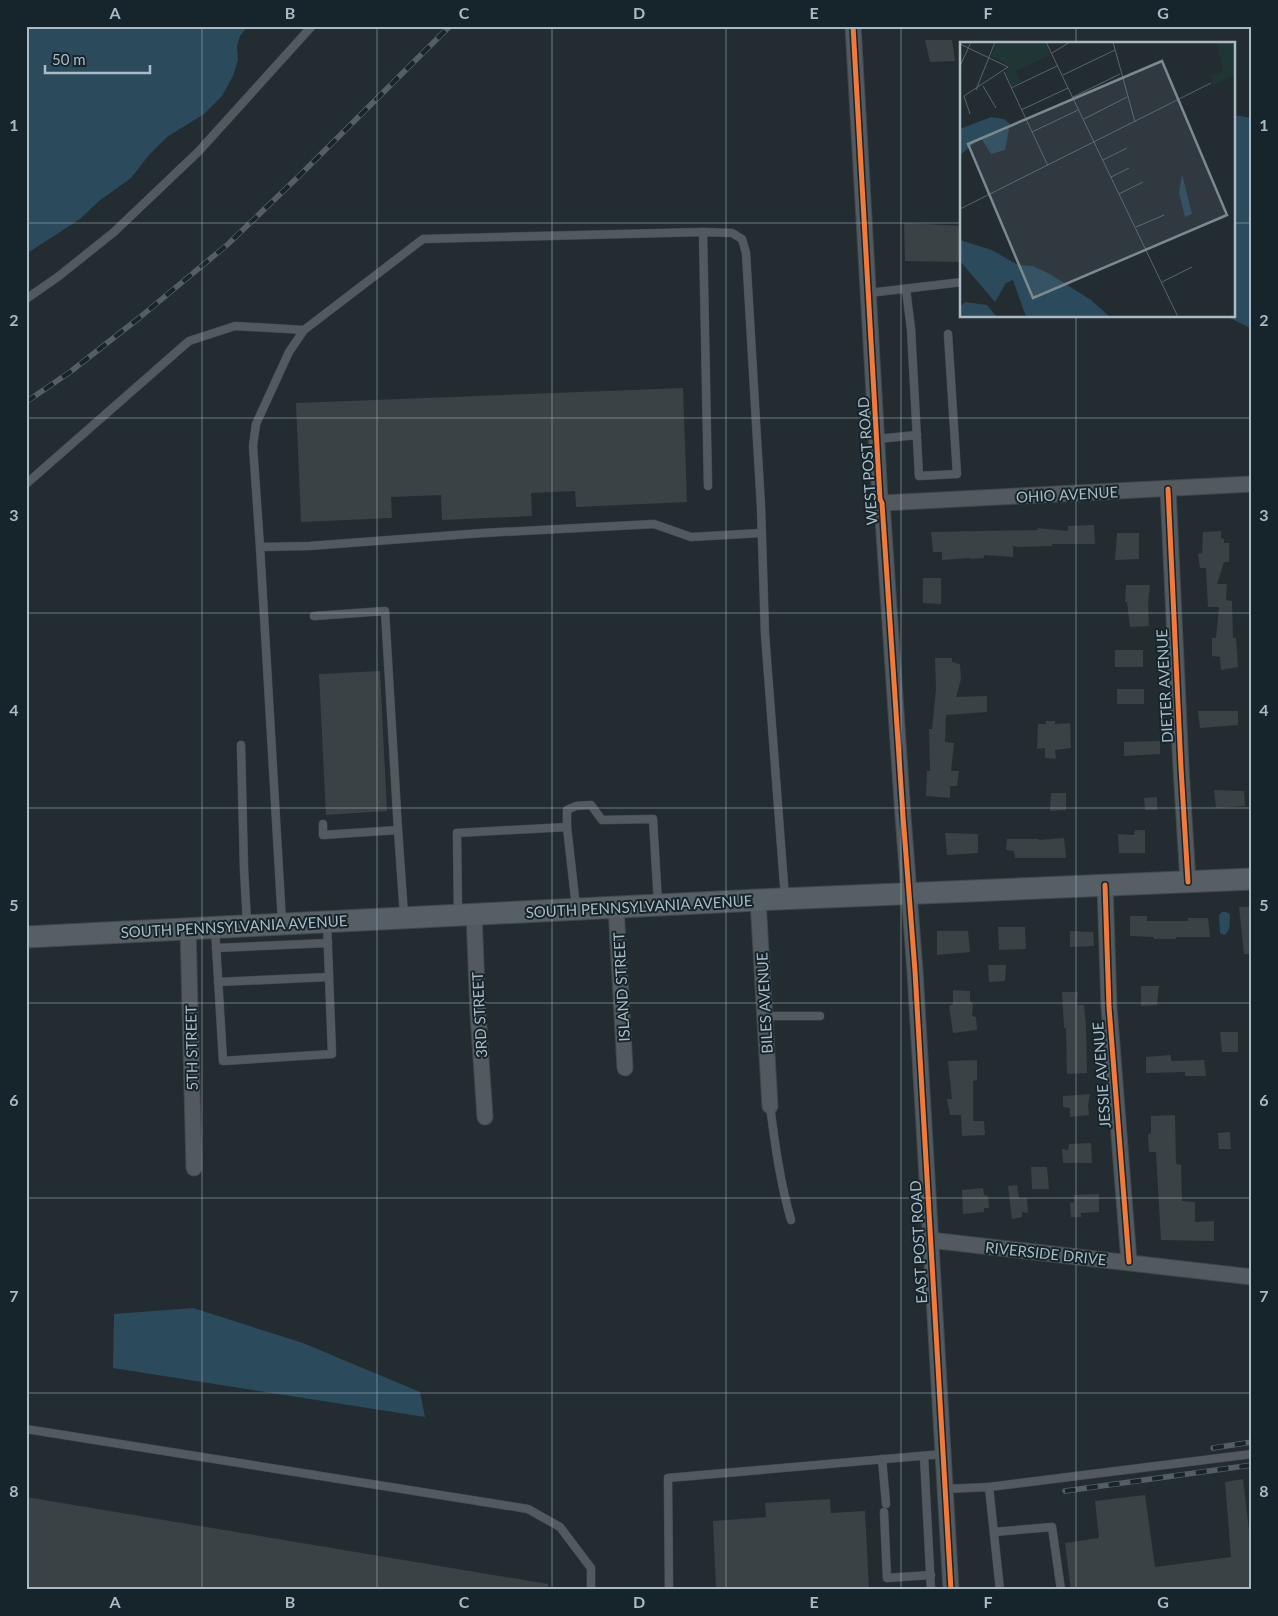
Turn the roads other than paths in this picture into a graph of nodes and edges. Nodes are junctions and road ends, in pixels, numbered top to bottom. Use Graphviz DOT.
graph roads {
  1 [pos="312,26"];
  2 [pos="852,26"];
  3 [pos="703,232"];
  4 [pos="960,282"];
  5 [pos="906,290"];
  6 [pos="869,293"];
  7 [pos="26,299"];
  8 [pos="304,330"];
  9 [pos="948,334"];
  10 [pos="917,435"];
  11 [pos="877,439"];
  12 [pos="26,484"];
  13 [pos="1252,484"];
  14 [pos="708,486"];
  15 [pos="1168,488"];
  16 [pos="882,503"];
  17 [pos="761,533"];
  18 [pos="260,547"];
  19 [pos="314,616"];
  20 [pos="240,744"];
  21 [pos="323,824"];
  22 [pos="567,827"];
  23 [pos="398,830"];
  24 [pos="1252,879"];
  25 [pos="1188,882"];
  26 [pos="1106,885"];
  27 [pos="910,893"];
  28 [pos="758,900"];
  29 [pos="785,900"];
  30 [pos="658,905"];
  31 [pos="616,907"];
  32 [pos="577,909"];
  33 [pos="466,914"];
  34 [pos="404,918"];
  35 [pos="327,921"];
  36 [pos="282,924"];
  37 [pos="247,925"];
  38 [pos="215,927"];
  39 [pos="188,928"];
  40 [pos="26,937"];
  41 [pos="328,943"];
  42 [pos="216,948"];
  43 [pos="329,977"];
  44 [pos="218,982"];
  45 [pos="765,1016"];
  46 [pos="820,1016"];
  47 [pos="626,1068"];
  48 [pos="770,1106"];
  49 [pos="485,1117"];
  50 [pos="194,1168"];
  51 [pos="792,1220"];
  52 [pos="930,1240"];
  53 [pos="1129,1262"];
  54 [pos="1252,1277"];
  55 [pos="26,1429"];
  56 [pos="943,1454"];
  57 [pos="1252,1454"];
  58 [pos="924,1456"];
  59 [pos="882,1459"];
  60 [pos="989,1486"];
  61 [pos="945,1489"];
  62 [pos="886,1504"];
  63 [pos="884,1512"];
  64 [pos="994,1532"];
  65 [pos="931,1575"];
  66 [pos="591,1590"];
  67 [pos="669,1590"];
  68 [pos="931,1590"];
  69 [pos="951,1590"];
  70 [pos="1000,1590"];
  71 [pos="1061,1590"];
  1 -- 7 [label="lane"];
  2 -- 6 [label="street, WEST POST ROAD"];
  3 -- 8 [label="lane"];
  3 -- 14 [label="lane"];
  3 -- 17 [label="lane"];
  4 -- 5 [label="lane"];
  5 -- 6 [label="lane"];
  5 -- 10 [label="lane"];
  6 -- 11 [label="street, WEST POST ROAD"];
  8 -- 12 [label="lane"];
  8 -- 18 [label="lane"];
  9 -- 10 [label="lane"];
  10 -- 11 [label="lane"];
  11 -- 16 [label="street, WEST POST ROAD"];
  13 -- 15 [label="street, OHIO AVENUE"];
  15 -- 16 [label="street, OHIO AVENUE"];
  15 -- 25 [label="street, DIETER AVENUE"];
  16 -- 27 [label="street, WEST POST ROAD"];
  17 -- 18 [label="lane"];
  17 -- 29 [label="lane"];
  18 -- 36 [label="lane"];
  19 -- 23 [label="lane"];
  20 -- 37 [label="lane"];
  21 -- 23 [label="lane"];
  22 -- 30 [label="lane"];
  22 -- 32 [label="lane"];
  22 -- 33 [label="lane"];
  23 -- 34 [label="lane"];
  24 -- 25 [label="main road, SOUTH PENNSYLVANIA AVENUE"];
  25 -- 26 [label="main road, SOUTH PENNSYLVANIA AVENUE"];
  26 -- 27 [label="main road, SOUTH PENNSYLVANIA AVENUE"];
  26 -- 53 [label="street, JESSIE AVENUE"];
  27 -- 29 [label="main road, SOUTH PENNSYLVANIA AVENUE"];
  27 -- 52 [label="street, EAST POST ROAD"];
  28 -- 29 [label="main road, SOUTH PENNSYLVANIA AVENUE"];
  28 -- 30 [label="main road, SOUTH PENNSYLVANIA AVENUE"];
  28 -- 45 [label="street, BILES AVENUE"];
  30 -- 31 [label="main road, SOUTH PENNSYLVANIA AVENUE"];
  31 -- 32 [label="main road, SOUTH PENNSYLVANIA AVENUE"];
  31 -- 47 [label="street, ISLAND STREET"];
  32 -- 33 [label="main road, SOUTH PENNSYLVANIA AVENUE"];
  33 -- 34 [label="main road, SOUTH PENNSYLVANIA AVENUE"];
  33 -- 49 [label="street, 3RD STREET"];
  34 -- 35 [label="main road, SOUTH PENNSYLVANIA AVENUE"];
  35 -- 36 [label="main road, SOUTH PENNSYLVANIA AVENUE"];
  35 -- 41 [label="lane"];
  36 -- 37 [label="main road, SOUTH PENNSYLVANIA AVENUE"];
  37 -- 38 [label="main road, SOUTH PENNSYLVANIA AVENUE"];
  38 -- 39 [label="main road, SOUTH PENNSYLVANIA AVENUE"];
  38 -- 42 [label="lane"];
  39 -- 40 [label="main road, SOUTH PENNSYLVANIA AVENUE"];
  39 -- 50 [label="street, 5TH STREET"];
  41 -- 42 [label="lane"];
  41 -- 43 [label="lane"];
  42 -- 44 [label="lane"];
  43 -- 44 [label="lane"];
  43 -- 44 [label="lane"];
  45 -- 46 [label="lane"];
  45 -- 48 [label="street, BILES AVENUE"];
  48 -- 51 [label="lane"];
  52 -- 53 [label="street, RIVERSIDE DRIVE"];
  52 -- 56 [label="street, EAST POST ROAD"];
  53 -- 54 [label="street, RIVERSIDE DRIVE"];
  55 -- 66 [label="lane"];
  56 -- 58 [label="lane"];
  56 -- 61 [label="street, EAST POST ROAD"];
  57 -- 60 [label="lane"];
  58 -- 59 [label="lane"];
  58 -- 65 [label="lane"];
  59 -- 62 [label="lane"];
  59 -- 67 [label="lane"];
  60 -- 61 [label="lane"];
  60 -- 64 [label="lane"];
  61 -- 69 [label="street, EAST POST ROAD"];
  63 -- 65 [label="lane"];
  64 -- 70 [label="lane"];
  64 -- 71 [label="lane"];
  65 -- 68 [label="lane"];
}
